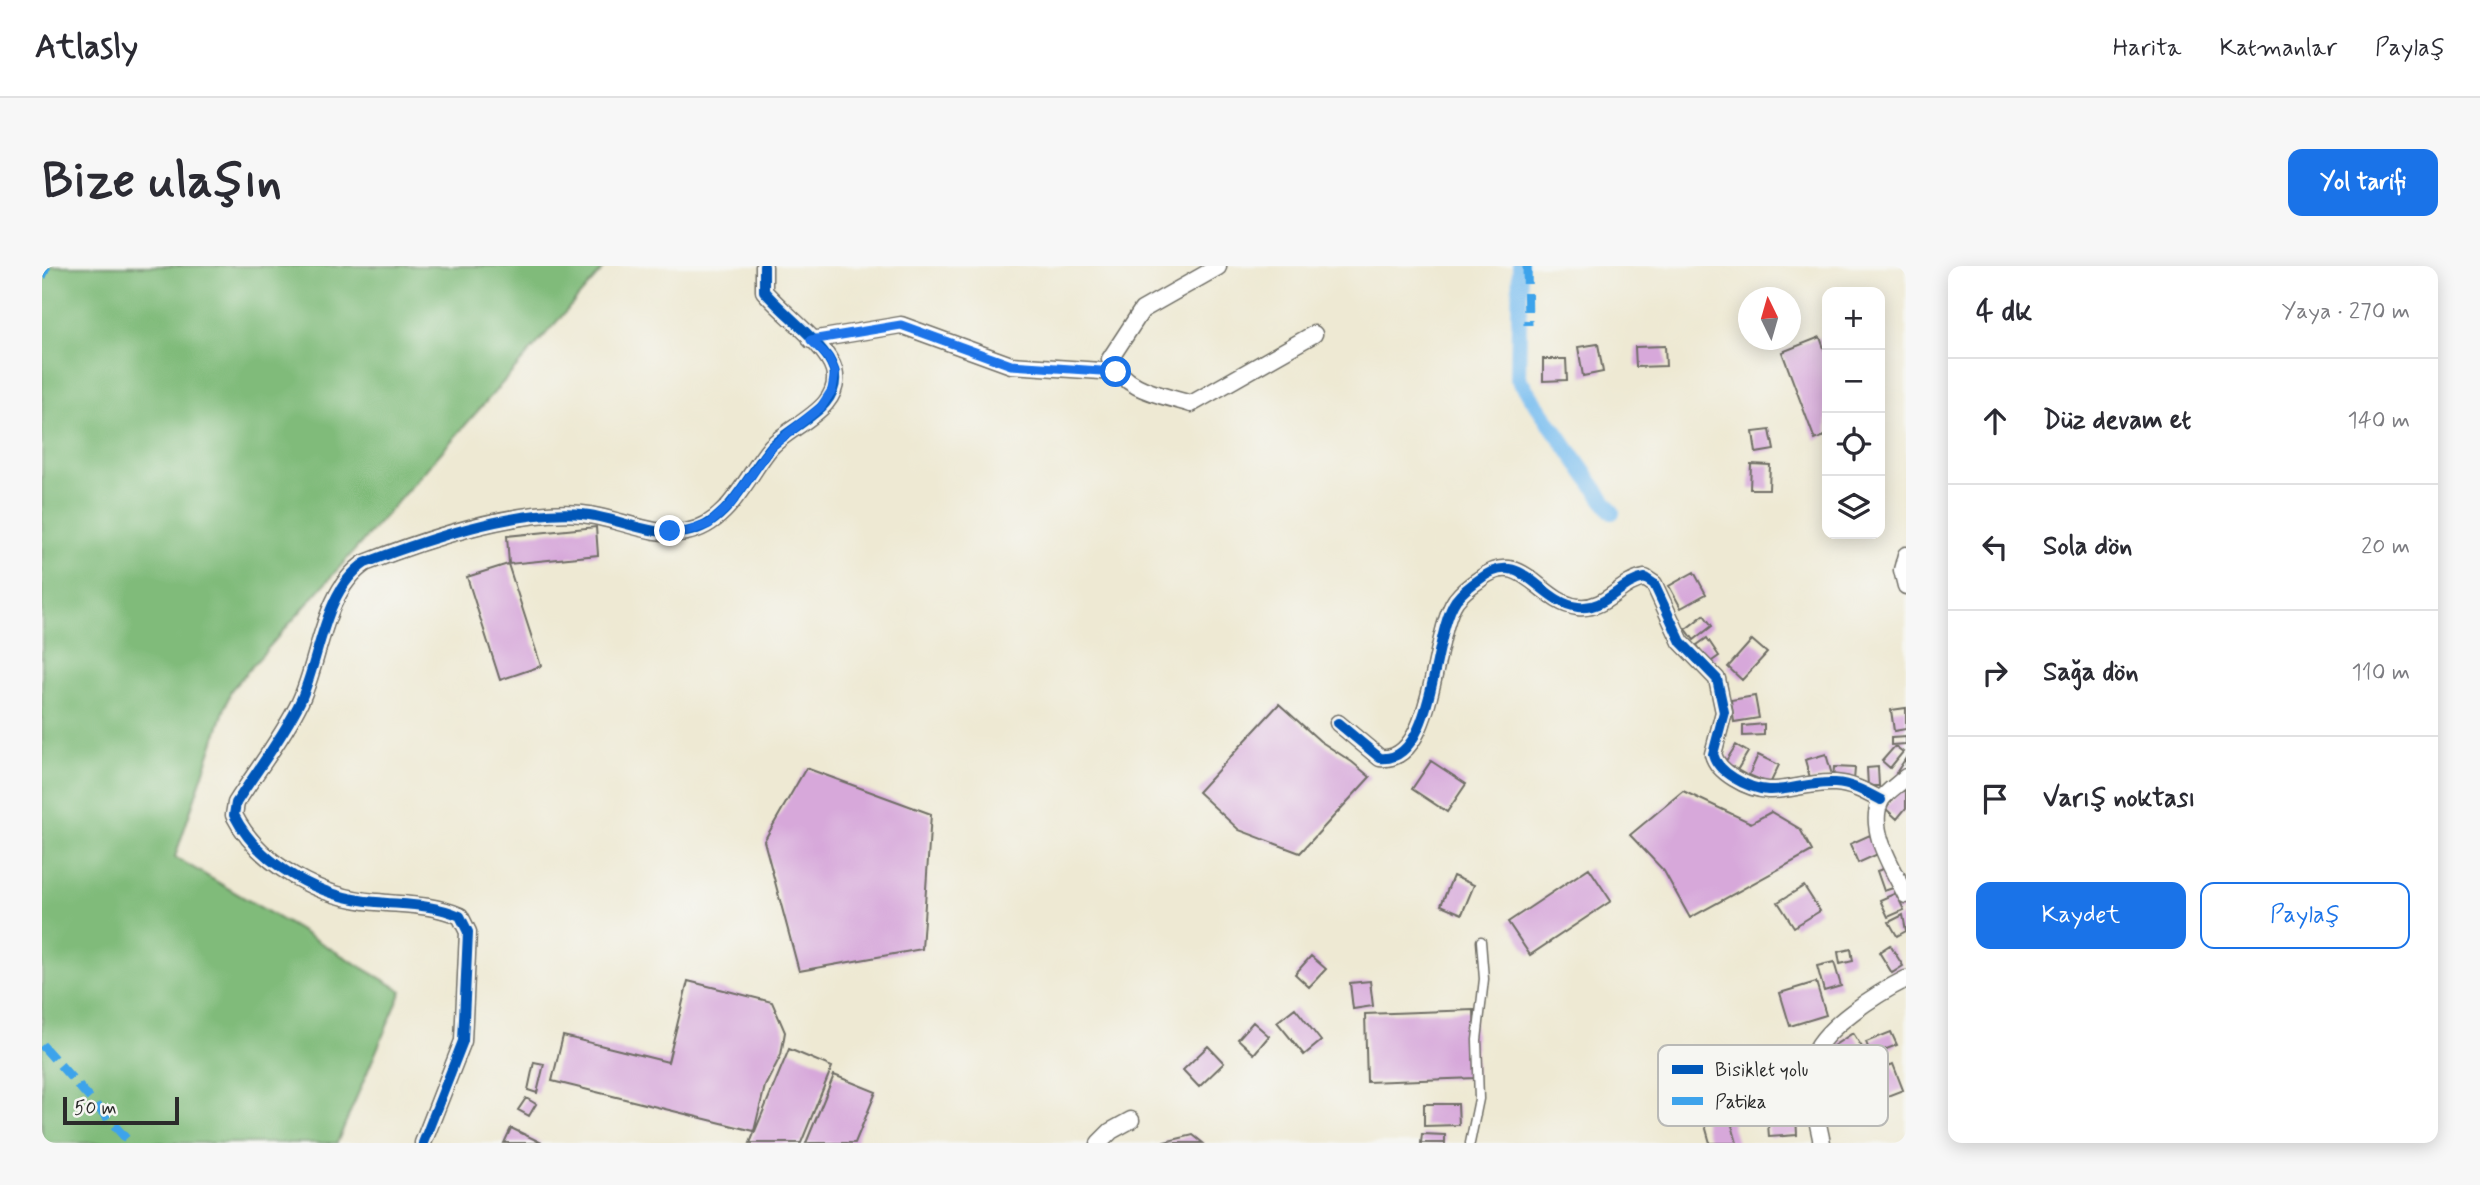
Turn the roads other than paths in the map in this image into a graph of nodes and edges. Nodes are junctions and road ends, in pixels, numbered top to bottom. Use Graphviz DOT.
graph roads {
  1 [pos="764,266"];
  2 [pos="1218,267"];
  3 [pos="1314,334"];
  4 [pos="811,340"];
  5 [pos="1116,372"];
  6 [pos="1906,555"];
  7 [pos="1906,586"];
  8 [pos="1338,723"];
  9 [pos="1906,777"];
  10 [pos="1881,800"];
  11 [pos="1906,895"];
  12 [pos="1481,941"];
  13 [pos="1906,979"];
  14 [pos="1820,1045"];
  15 [pos="1131,1120"];
  16 [pos="423,1143"];
  17 [pos="1099,1143"];
  18 [pos="1470,1143"];
  1 -- 4 [label="street"];
  2 -- 5 [label="street"];
  3 -- 5 [label="street"];
  4 -- 5 [label="street"];
  4 -- 16 [label="street"];
  6 -- 7 [label="street"];
  8 -- 10 [label="street"];
  9 -- 10 [label="street"];
  10 -- 11 [label="street"];
  12 -- 18 [label="lane"];
  13 -- 14 [label="street"];
  15 -- 17 [label="street"];
}
